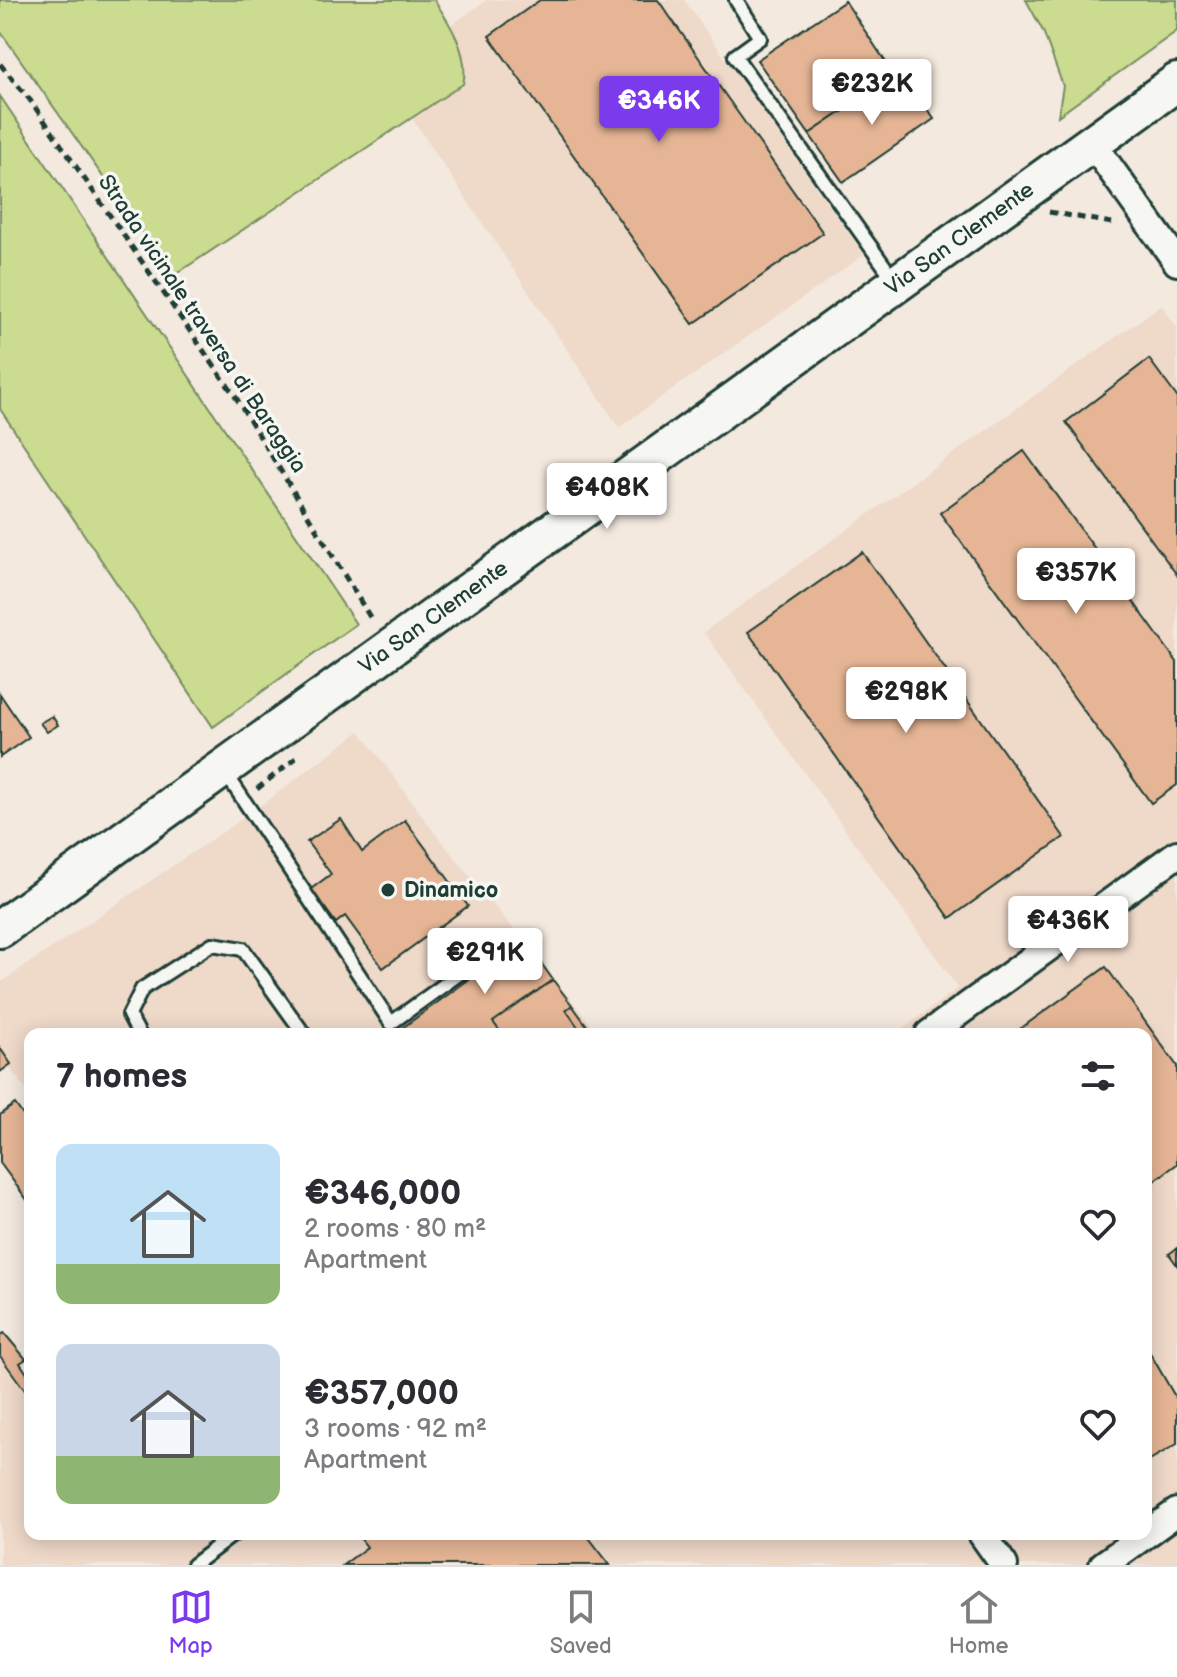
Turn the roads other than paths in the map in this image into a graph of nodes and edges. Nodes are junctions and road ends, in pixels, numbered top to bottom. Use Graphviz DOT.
graph roads {
  1 [pos="736,0"];
  2 [pos="1177,82"];
  3 [pos="1092,143"];
  4 [pos="1177,262"];
  5 [pos="898,284"];
  6 [pos="223,769"];
  7 [pos="1177,854"];
  8 [pos="2,922"];
  9 [pos="491,951"];
  10 [pos="136,1028"];
  11 [pos="300,1028"];
  12 [pos="937,1028"];
  13 [pos="1177,1512"];
  14 [pos="1152,1530"];
  15 [pos="226,1540"];
  16 [pos="986,1540"];
  17 [pos="1138,1540"];
  18 [pos="193,1565"];
  19 [pos="1004,1565"];
  20 [pos="1103,1565"];
  1 -- 5 [label="lane"];
  2 -- 3 [label="main road, Via San Clemente"];
  3 -- 4 [label="street"];
  3 -- 5 [label="main road, Via San Clemente"];
  5 -- 6 [label="main road, Via San Clemente"];
  6 -- 8 [label="main road, Via San Clemente"];
  6 -- 9 [label="lane"];
  7 -- 12 [label="street"];
  10 -- 11 [label="lane"];
  13 -- 14 [label="street"];
  15 -- 18 [label="lane"];
  16 -- 19 [label="street"];
  17 -- 20 [label="street"];
}
